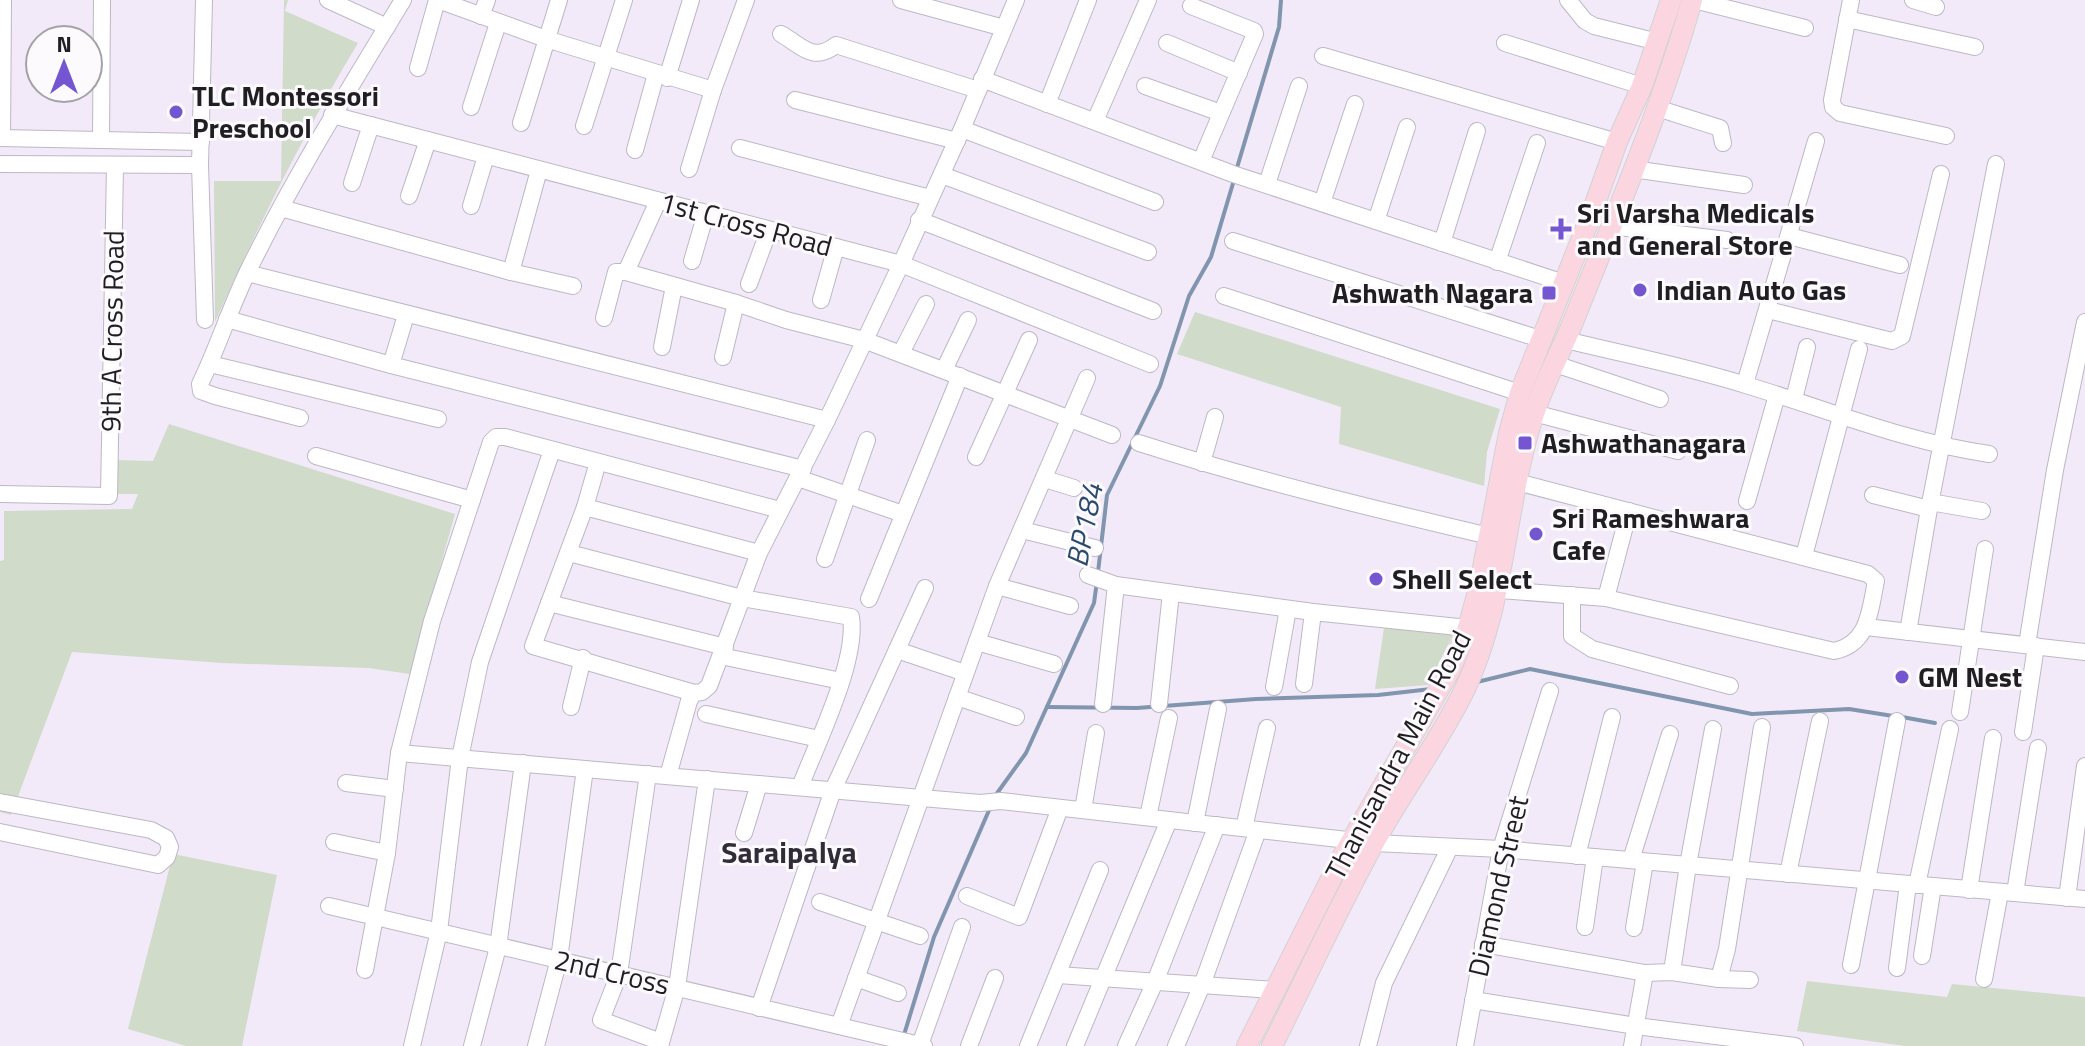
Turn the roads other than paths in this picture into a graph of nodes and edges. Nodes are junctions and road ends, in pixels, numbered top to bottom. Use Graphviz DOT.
graph roads {
  1 [pos="102,0"];
  2 [pos="204,0"];
  3 [pos="328,0"];
  4 [pos="403,0"];
  5 [pos="439,0"];
  6 [pos="559,0"];
  7 [pos="624,0"];
  8 [pos="691,0"];
  9 [pos="746,0"];
  10 [pos="901,0"];
  11 [pos="1016,0"];
  12 [pos="1088,0"];
  13 [pos="1148,0"];
  14 [pos="1568,0"];
  15 [pos="1671,0"];
  16 [pos="1693,0"];
  17 [pos="1851,0"];
  18 [pos="1913,0"];
  19 [pos="2,1"];
  20 [pos="1191,6"];
  21 [pos="1936,7"];
  22 [pos="484,8"];
  23 [pos="1847,19"];
  24 [pos="498,23"];
  25 [pos="387,27"];
  26 [pos="1004,28"];
  27 [pos="1805,28"];
  28 [pos="781,34"];
  29 [pos="546,39"];
  30 [pos="1658,42"];
  31 [pos="1167,43"];
  32 [pos="1505,43"];
  33 [pos="1975,47"];
  34 [pos="1323,56"];
  35 [pos="606,58"];
  36 [pos="418,68"];
  37 [pos="1239,73"];
  38 [pos="661,76"];
  39 [pos="980,85"];
  40 [pos="1145,86"];
  41 [pos="1299,86"];
  42 [pos="1642,86"];
  43 [pos="713,90"];
  44 [pos="795,100"];
  45 [pos="1047,104"];
  46 [pos="1355,104"];
  47 [pos="471,107"];
  48 [pos="1657,108"];
  49 [pos="1221,113"];
  50 [pos="332,115"];
  51 [pos="1095,121"];
  52 [pos="521,123"];
  53 [pos="371,125"];
  54 [pos="584,126"];
  55 [pos="1407,127"];
  56 [pos="1477,131"];
  57 [pos="960,135"];
  58 [pos="1946,136"];
  59 [pos="1,138"];
  60 [pos="101,140"];
  61 [pos="428,140"];
  62 [pos="1816,141"];
  63 [pos="201,142"];
  64 [pos="1617,142"];
  65 [pos="1537,143"];
  66 [pos="1723,143"];
  67 [pos="740,148"];
  68 [pos="635,150"];
  69 [pos="486,156"];
  70 [pos="1201,161"];
  71 [pos="0,164"];
  72 [pos="1996,164"];
  73 [pos="200,165"];
  74 [pos="115,166"];
  75 [pos="689,169"];
  76 [pos="1633,169"];
  77 [pos="539,170"];
  78 [pos="1941,174"];
  79 [pos="942,175"];
  80 [pos="352,183"];
  81 [pos="1267,184"];
  82 [pos="1744,185"];
  83 [pos="409,196"];
  84 [pos="930,198"];
  85 [pos="658,201"];
  86 [pos="1155,202"];
  87 [pos="1322,203"];
  88 [pos="471,206"];
  89 [pos="281,208"];
  90 [pos="706,213"];
  91 [pos="919,220"];
  92 [pos="1376,221"];
  93 [pos="1611,226"];
  94 [pos="769,230"];
  95 [pos="1789,236"];
  96 [pos="1727,240"];
  97 [pos="1233,241"];
  98 [pos="1442,243"];
  99 [pos="836,247"];
  100 [pos="1148,252"];
  101 [pos="692,261"];
  102 [pos="1497,262"];
  103 [pos="901,264"];
  104 [pos="1900,265"];
  105 [pos="511,272"];
  106 [pos="626,272"];
  107 [pos="247,273"];
  108 [pos="1564,283"];
  109 [pos="749,284"];
  110 [pos="573,286"];
  111 [pos="674,286"];
  112 [pos="1224,296"];
  113 [pos="821,300"];
  114 [pos="736,303"];
  115 [pos="926,304"];
  116 [pos="1768,310"];
  117 [pos="1153,311"];
  118 [pos="406,315"];
  119 [pos="604,318"];
  120 [pos="227,319"];
  121 [pos="205,320"];
  122 [pos="968,320"];
  123 [pos="2085,322"];
  124 [pos="1540,339"];
  125 [pos="864,340"];
  126 [pos="1029,340"];
  127 [pos="1566,340"];
  128 [pos="662,347"];
  129 [pos="1807,347"];
  130 [pos="1859,349"];
  131 [pos="901,353"];
  132 [pos="723,357"];
  133 [pos="210,364"];
  134 [pos="1150,364"];
  135 [pos="1555,364"];
  136 [pos="391,365"];
  137 [pos="952,373"];
  138 [pos="1087,378"];
  139 [pos="1745,384"];
  140 [pos="292,385"];
  141 [pos="1520,393"];
  142 [pos="1005,394"];
  143 [pos="1786,397"];
  144 [pos="1660,399"];
  145 [pos="1534,413"];
  146 [pos="1215,417"];
  147 [pos="1840,417"];
  148 [pos="438,419"];
  149 [pos="827,420"];
  150 [pos="1070,420"];
  151 [pos="1112,435"];
  152 [pos="867,440"];
  153 [pos="1139,443"];
  154 [pos="1941,447"];
  155 [pos="552,450"];
  156 [pos="1678,451"];
  157 [pos="1989,454"];
  158 [pos="316,456"];
  159 [pos="976,457"];
  160 [pos="598,462"];
  161 [pos="1202,463"];
  162 [pos="800,473"];
  163 [pos="1045,479"];
  164 [pos="1517,482"];
  165 [pos="1074,488"];
  166 [pos="0,494"];
  167 [pos="847,494"];
  168 [pos="1873,495"];
  169 [pos="472,500"];
  170 [pos="1747,501"];
  171 [pos="1930,505"];
  172 [pos="585,507"];
  173 [pos="780,510"];
  174 [pos="1629,511"];
  175 [pos="1982,511"];
  176 [pos="903,514"];
  177 [pos="1022,530"];
  178 [pos="1489,536"];
  179 [pos="1095,548"];
  180 [pos="1985,549"];
  181 [pos="569,553"];
  182 [pos="759,553"];
  183 [pos="1804,556"];
  184 [pos="825,559"];
  185 [pos="1088,575"];
  186 [pos="1116,585"];
  187 [pos="997,586"];
  188 [pos="925,588"];
  189 [pos="1488,590"];
  190 [pos="1171,593"];
  191 [pos="1572,595"];
  192 [pos="742,598"];
  193 [pos="1606,598"];
  194 [pos="869,599"];
  195 [pos="549,603"];
  196 [pos="1070,606"];
  197 [pos="1288,609"];
  198 [pos="1313,612"];
  199 [pos="1866,627"];
  200 [pos="1468,628"];
  201 [pos="1908,632"];
  202 [pos="1969,639"];
  203 [pos="977,642"];
  204 [pos="2031,646"];
  205 [pos="897,650"];
  206 [pos="723,652"];
  207 [pos="2085,652"];
  208 [pos="583,658"];
  209 [pos="1054,664"];
  210 [pos="965,673"];
  211 [pos="841,681"];
  212 [pos="1304,684"];
  213 [pos="1730,686"];
  214 [pos="1274,687"];
  215 [pos="1550,691"];
  216 [pos="694,693"];
  217 [pos="957,697"];
  218 [pos="1103,704"];
  219 [pos="571,707"];
  220 [pos="1218,709"];
  221 [pos="1960,712"];
  222 [pos="706,714"];
  223 [pos="1016,717"];
  224 [pos="1612,717"];
  225 [pos="1820,721"];
  226 [pos="1897,721"];
  227 [pos="1762,727"];
  228 [pos="1267,728"];
  229 [pos="1713,729"];
  230 [pos="1950,729"];
  231 [pos="2023,732"];
  232 [pos="1096,733"];
  233 [pos="1670,734"];
  234 [pos="1993,738"];
  235 [pos="819,739"];
  236 [pos="2038,748"];
  237 [pos="399,753"];
  238 [pos="460,758"];
  239 [pos="523,763"];
  240 [pos="2085,766"];
  241 [pos="585,769"];
  242 [pos="648,774"];
  243 [pos="668,776"];
  244 [pos="707,779"];
  245 [pos="346,783"];
  246 [pos="759,784"];
  247 [pos="800,787"];
  248 [pos="395,789"];
  249 [pos="833,790"];
  250 [pos="920,798"];
  251 [pos="0,802"];
  252 [pos="1060,808"];
  253 [pos="1083,810"];
  254 [pos="1148,817"];
  255 [pos="1169,820"];
  256 [pos="1195,823"];
  257 [pos="1217,825"];
  258 [pos="1251,829"];
  259 [pos="0,832"];
  260 [pos="744,833"];
  261 [pos="1353,840"];
  262 [pos="334,842"];
  263 [pos="1374,843"];
  264 [pos="1450,847"];
  265 [pos="1501,849"];
  266 [pos="387,853"];
  267 [pos="1577,856"];
  268 [pos="1595,857"];
  269 [pos="1638,861"];
  270 [pos="1688,865"];
  271 [pos="1738,869"];
  272 [pos="1100,870"];
  273 [pos="1788,874"];
  274 [pos="1867,881"];
  275 [pos="1919,885"];
  276 [pos="1969,890"];
  277 [pos="2007,893"];
  278 [pos="967,896"];
  279 [pos="2067,898"];
  280 [pos="2085,899"];
  281 [pos="820,902"];
  282 [pos="329,906"];
  283 [pos="377,917"];
  284 [pos="876,922"];
  285 [pos="962,927"];
  286 [pos="1585,927"];
  287 [pos="1634,928"];
  288 [pos="439,931"];
  289 [pos="920,936"];
  290 [pos="1483,944"];
  291 [pos="498,947"];
  292 [pos="1922,956"];
  293 [pos="559,959"];
  294 [pos="1851,965"];
  295 [pos="1897,968"];
  296 [pos="365,970"];
  297 [pos="1672,972"];
  298 [pos="1645,973"];
  299 [pos="619,974"];
  300 [pos="1058,975"];
  301 [pos="856,978"];
  302 [pos="995,978"];
  303 [pos="1104,978"];
  304 [pos="1719,979"];
  305 [pos="1984,979"];
  306 [pos="1750,980"];
  307 [pos="1155,982"];
  308 [pos="1202,985"];
  309 [pos="677,987"];
  310 [pos="1274,990"];
  311 [pos="898,993"];
  312 [pos="1473,1000"];
  313 [pos="759,1008"];
  314 [pos="839,1026"];
  315 [pos="1636,1026"];
  316 [pos="660,1044"];
  317 [pos="912,1044"];
  318 [pos="412,1046"];
  319 [pos="472,1046"];
  320 [pos="536,1046"];
  321 [pos="969,1046"];
  322 [pos="1028,1046"];
  323 [pos="1075,1046"];
  324 [pos="1126,1046"];
  325 [pos="1176,1046"];
  326 [pos="1247,1046"];
  327 [pos="1272,1046"];
  328 [pos="1368,1046"];
  329 [pos="1465,1046"];
  330 [pos="1632,1046"];
  331 [pos="1795,1046"];
  1 -- 60 [label="street"];
  2 -- 63 [label="street"];
  3 -- 25 [label="street"];
  4 -- 25 [label="street"];
  5 -- 22 [label="street"];
  5 -- 36 [label="street"];
  6 -- 29 [label="street"];
  7 -- 35 [label="street"];
  8 -- 38 [label="street"];
  9 -- 43 [label="street"];
  10 -- 26 [label="street"];
  11 -- 26 [label="street"];
  12 -- 45 [label="street"];
  13 -- 51 [label="street"];
  14 -- 30 [label="street"];
  15 -- 30 [label="main road, Thanisandra Main Road"];
  16 -- 27 [label="street"];
  16 -- 48 [label="main road, Thanisandra Main Road"];
  17 -- 23 [label="street"];
  18 -- 21 [label="street"];
  19 -- 59 [label="street"];
  20 -- 37 [label="street"];
  22 -- 24 [label="street"];
  23 -- 33 [label="street"];
  23 -- 58 [label="street"];
  24 -- 29 [label="street"];
  24 -- 47 [label="street"];
  25 -- 50 [label="street"];
  26 -- 39 [label="street"];
  28 -- 39 [label="street"];
  29 -- 35 [label="street"];
  29 -- 52 [label="street"];
  30 -- 42 [label="main road, Thanisandra Main Road"];
  31 -- 37 [label="street"];
  32 -- 42 [label="street"];
  34 -- 64 [label="street"];
  35 -- 38 [label="street"];
  35 -- 54 [label="street"];
  37 -- 49 [label="street"];
  38 -- 43 [label="street"];
  38 -- 68 [label="street"];
  39 -- 45 [label="street"];
  39 -- 57 [label="street"];
  40 -- 49 [label="street"];
  41 -- 81 [label="street"];
  42 -- 64 [label="main road, Thanisandra Main Road"];
  43 -- 75 [label="street"];
  44 -- 57 [label="street"];
  45 -- 51 [label="street"];
  46 -- 87 [label="street"];
  48 -- 66 [label="street"];
  48 -- 76 [label="main road, Thanisandra Main Road"];
  49 -- 70 [label="street"];
  50 -- 53 [label="street, 1st Cross Road"];
  50 -- 89 [label="street"];
  51 -- 70 [label="street"];
  53 -- 61 [label="street, 1st Cross Road"];
  53 -- 80 [label="street"];
  55 -- 92 [label="street"];
  56 -- 98 [label="street"];
  57 -- 79 [label="street"];
  57 -- 86 [label="street"];
  59 -- 60 [label="street"];
  60 -- 63 [label="street"];
  61 -- 69 [label="street, 1st Cross Road"];
  61 -- 83 [label="street"];
  62 -- 95 [label="street"];
  63 -- 73 [label="street"];
  64 -- 108 [label="main road, Thanisandra Main Road"];
  65 -- 102 [label="street"];
  67 -- 84 [label="street"];
  69 -- 77 [label="street, 1st Cross Road"];
  69 -- 88 [label="street"];
  70 -- 81 [label="street"];
  71 -- 74 [label="street"];
  72 -- 154 [label="street"];
  73 -- 74 [label="street"];
  73 -- 121 [label="street"];
  74 -- 166 [label="street, 9th A Cross Road"];
  76 -- 82 [label="street"];
  76 -- 93 [label="main road, Thanisandra Main Road"];
  77 -- 85 [label="street, 1st Cross Road"];
  77 -- 105 [label="street"];
  78 -- 116 [label="street"];
  79 -- 84 [label="street"];
  79 -- 100 [label="street"];
  81 -- 87 [label="street"];
  84 -- 91 [label="street"];
  85 -- 90 [label="street, 1st Cross Road"];
  85 -- 106 [label="street"];
  87 -- 92 [label="street"];
  89 -- 105 [label="street"];
  89 -- 107 [label="street"];
  90 -- 94 [label="street, 1st Cross Road"];
  90 -- 101 [label="street"];
  91 -- 103 [label="street"];
  91 -- 117 [label="street"];
  92 -- 98 [label="street"];
  93 -- 96 [label="street"];
  93 -- 127 [label="main road, Thanisandra Main Road"];
  94 -- 99 [label="street, 1st Cross Road"];
  94 -- 109 [label="street"];
  95 -- 104 [label="street"];
  95 -- 116 [label="street"];
  97 -- 124 [label="street"];
  98 -- 102 [label="street"];
  99 -- 103 [label="street, 1st Cross Road"];
  99 -- 113 [label="street"];
  102 -- 108 [label="street"];
  103 -- 125 [label="street"];
  103 -- 134 [label="street, 1st Cross Road"];
  105 -- 110 [label="street"];
  106 -- 111 [label="street"];
  106 -- 119 [label="street"];
  107 -- 118 [label="street"];
  107 -- 120 [label="street"];
  108 -- 124 [label="main road, Thanisandra Main Road"];
  111 -- 114 [label="street"];
  111 -- 128 [label="street"];
  112 -- 141 [label="street"];
  114 -- 125 [label="street"];
  114 -- 132 [label="street"];
  115 -- 131 [label="street"];
  116 -- 139 [label="street"];
  118 -- 136 [label="street"];
  118 -- 149 [label="street"];
  120 -- 133 [label="street"];
  120 -- 136 [label="street"];
  122 -- 137 [label="street"];
  123 -- 204 [label="street"];
  124 -- 141 [label="main road, Thanisandra Main Road"];
  125 -- 131 [label="street"];
  125 -- 149 [label="street"];
  126 -- 142 [label="street"];
  127 -- 135 [label="main road, Thanisandra Main Road"];
  127 -- 139 [label="street"];
  129 -- 143 [label="street"];
  130 -- 147 [label="street"];
  131 -- 137 [label="street"];
  133 -- 140 [label="street"];
  133 -- 140 [label="street"];
  135 -- 144 [label="street"];
  135 -- 145 [label="main road, Thanisandra Main Road"];
  136 -- 162 [label="street"];
  137 -- 142 [label="street"];
  137 -- 176 [label="street"];
  138 -- 150 [label="street"];
  139 -- 143 [label="street"];
  140 -- 148 [label="street"];
  141 -- 178 [label="main road, Thanisandra Main Road"];
  142 -- 150 [label="street"];
  142 -- 159 [label="street"];
  143 -- 147 [label="street"];
  143 -- 170 [label="street"];
  145 -- 156 [label="street"];
  145 -- 164 [label="main road, Thanisandra Main Road"];
  146 -- 161 [label="street"];
  147 -- 154 [label="street"];
  147 -- 183 [label="street"];
  149 -- 162 [label="street"];
  150 -- 151 [label="street"];
  150 -- 163 [label="street"];
  152 -- 167 [label="street"];
  153 -- 161 [label="street"];
  154 -- 157 [label="street"];
  154 -- 171 [label="street"];
  155 -- 160 [label="street"];
  155 -- 169 [label="street"];
  155 -- 238 [label="street"];
  158 -- 169 [label="street"];
  160 -- 172 [label="street"];
  160 -- 173 [label="street"];
  161 -- 178 [label="street"];
  162 -- 167 [label="street"];
  162 -- 173 [label="street"];
  163 -- 165 [label="street"];
  163 -- 177 [label="street"];
  164 -- 174 [label="street"];
  164 -- 189 [label="main road, Thanisandra Main Road"];
  167 -- 176 [label="street"];
  167 -- 184 [label="street"];
  168 -- 171 [label="street"];
  169 -- 237 [label="street"];
  171 -- 175 [label="street"];
  171 -- 201 [label="street"];
  172 -- 181 [label="street"];
  172 -- 182 [label="street"];
  173 -- 182 [label="street"];
  174 -- 183 [label="street"];
  174 -- 193 [label="street"];
  176 -- 194 [label="street"];
  177 -- 179 [label="street"];
  177 -- 187 [label="street"];
  178 -- 189 [label="main road, Thanisandra Main Road"];
  180 -- 202 [label="street"];
  181 -- 192 [label="street"];
  181 -- 195 [label="street"];
  182 -- 192 [label="street"];
  183 -- 199 [label="street"];
  185 -- 186 [label="street"];
  186 -- 190 [label="street"];
  186 -- 218 [label="street"];
  187 -- 196 [label="street"];
  187 -- 203 [label="street"];
  188 -- 205 [label="street"];
  189 -- 191 [label="street"];
  189 -- 200 [label="main road, Thanisandra Main Road"];
  189 -- 263 [label="main road, Thanisandra Main Road"];
  190 -- 197 [label="street"];
  190 -- 254 [label="street"];
  191 -- 193 [label="street"];
  191 -- 213 [label="street"];
  192 -- 206 [label="street"];
  192 -- 211 [label="street"];
  193 -- 199 [label="street"];
  195 -- 206 [label="street"];
  195 -- 208 [label="street"];
  197 -- 198 [label="street"];
  197 -- 214 [label="street"];
  198 -- 200 [label="street"];
  198 -- 212 [label="street"];
  199 -- 201 [label="street"];
  200 -- 261 [label="main road, Thanisandra Main Road"];
  201 -- 202 [label="street"];
  202 -- 204 [label="street"];
  202 -- 221 [label="street"];
  203 -- 209 [label="street"];
  203 -- 210 [label="street"];
  204 -- 207 [label="street"];
  204 -- 231 [label="street"];
  205 -- 210 [label="street"];
  205 -- 249 [label="street"];
  206 -- 211 [label="street"];
  206 -- 216 [label="street"];
  208 -- 216 [label="street"];
  208 -- 219 [label="street"];
  210 -- 217 [label="street"];
  211 -- 235 [label="street"];
  215 -- 265 [label="street, Diamond Street"];
  216 -- 243 [label="street"];
  217 -- 223 [label="street"];
  217 -- 250 [label="street"];
  220 -- 256 [label="street"];
  222 -- 235 [label="street"];
  224 -- 267 [label="street"];
  225 -- 273 [label="street"];
  226 -- 274 [label="street"];
  227 -- 271 [label="street"];
  228 -- 258 [label="street"];
  229 -- 270 [label="street"];
  230 -- 275 [label="street"];
  232 -- 253 [label="street"];
  233 -- 269 [label="street"];
  234 -- 276 [label="street"];
  235 -- 247 [label="street"];
  236 -- 277 [label="street"];
  237 -- 238 [label="street"];
  237 -- 248 [label="street"];
  238 -- 239 [label="street"];
  238 -- 288 [label="street"];
  239 -- 241 [label="street"];
  239 -- 291 [label="street"];
  240 -- 279 [label="street"];
  241 -- 242 [label="street"];
  241 -- 293 [label="street"];
  242 -- 243 [label="street"];
  242 -- 299 [label="street"];
  243 -- 244 [label="street"];
  244 -- 246 [label="street"];
  244 -- 309 [label="street"];
  245 -- 248 [label="street"];
  246 -- 247 [label="street"];
  246 -- 260 [label="street"];
  247 -- 249 [label="street"];
  248 -- 266 [label="street"];
  249 -- 250 [label="street"];
  249 -- 313 [label="street"];
  250 -- 252 [label="street"];
  250 -- 284 [label="street"];
  251 -- 259 [label="street"];
  252 -- 253 [label="street"];
  252 -- 278 [label="street"];
  253 -- 254 [label="street"];
  254 -- 255 [label="street"];
  255 -- 256 [label="street"];
  255 -- 303 [label="street"];
  256 -- 257 [label="street"];
  257 -- 258 [label="street"];
  257 -- 307 [label="street"];
  258 -- 261 [label="street"];
  258 -- 308 [label="street"];
  261 -- 263 [label="street"];
  261 -- 310 [label="main road, Thanisandra Main Road"];
  262 -- 266 [label="street"];
  263 -- 264 [label="street"];
  263 -- 327 [label="main road, Thanisandra Main Road"];
  264 -- 265 [label="street"];
  264 -- 328 [label="street"];
  265 -- 267 [label="street"];
  265 -- 290 [label="street, Diamond Street"];
  266 -- 283 [label="street"];
  267 -- 268 [label="street"];
  268 -- 269 [label="street"];
  268 -- 286 [label="street"];
  269 -- 270 [label="street"];
  269 -- 287 [label="street"];
  270 -- 271 [label="street"];
  270 -- 297 [label="street"];
  271 -- 273 [label="street"];
  271 -- 304 [label="street"];
  272 -- 300 [label="street"];
  273 -- 274 [label="street"];
  274 -- 275 [label="street"];
  274 -- 294 [label="street"];
  275 -- 276 [label="street"];
  275 -- 292 [label="street"];
  275 -- 295 [label="street"];
  276 -- 277 [label="street"];
  277 -- 279 [label="street"];
  277 -- 305 [label="street"];
  279 -- 280 [label="street"];
  281 -- 284 [label="street"];
  282 -- 283 [label="street, 2nd Cross"];
  283 -- 288 [label="street, 2nd Cross"];
  283 -- 296 [label="street"];
  284 -- 289 [label="street"];
  284 -- 301 [label="street"];
  285 -- 317 [label="street"];
  288 -- 291 [label="street, 2nd Cross"];
  288 -- 318 [label="street"];
  290 -- 298 [label="street"];
  290 -- 312 [label="street, Diamond Street"];
  291 -- 293 [label="street, 2nd Cross"];
  291 -- 319 [label="street"];
  293 -- 299 [label="street, 2nd Cross"];
  293 -- 320 [label="street"];
  297 -- 298 [label="street"];
  297 -- 304 [label="street"];
  298 -- 315 [label="street"];
  299 -- 309 [label="street, 2nd Cross"];
  299 -- 316 [label="street"];
  300 -- 303 [label="street"];
  300 -- 322 [label="street"];
  301 -- 311 [label="street"];
  301 -- 314 [label="street"];
  302 -- 321 [label="street"];
  303 -- 307 [label="street"];
  303 -- 323 [label="street"];
  304 -- 306 [label="street"];
  307 -- 308 [label="street"];
  307 -- 324 [label="street"];
  308 -- 310 [label="street"];
  308 -- 325 [label="street"];
  309 -- 313 [label="street, 2nd Cross"];
  309 -- 316 [label="street"];
  310 -- 326 [label="main road, Thanisandra Main Road"];
  312 -- 315 [label="street, Diamond Street"];
  312 -- 329 [label="street"];
  313 -- 314 [label="street, 2nd Cross"];
  314 -- 317 [label="street, 2nd Cross"];
  315 -- 330 [label="street"];
  315 -- 331 [label="street, Diamond Street"];
}
